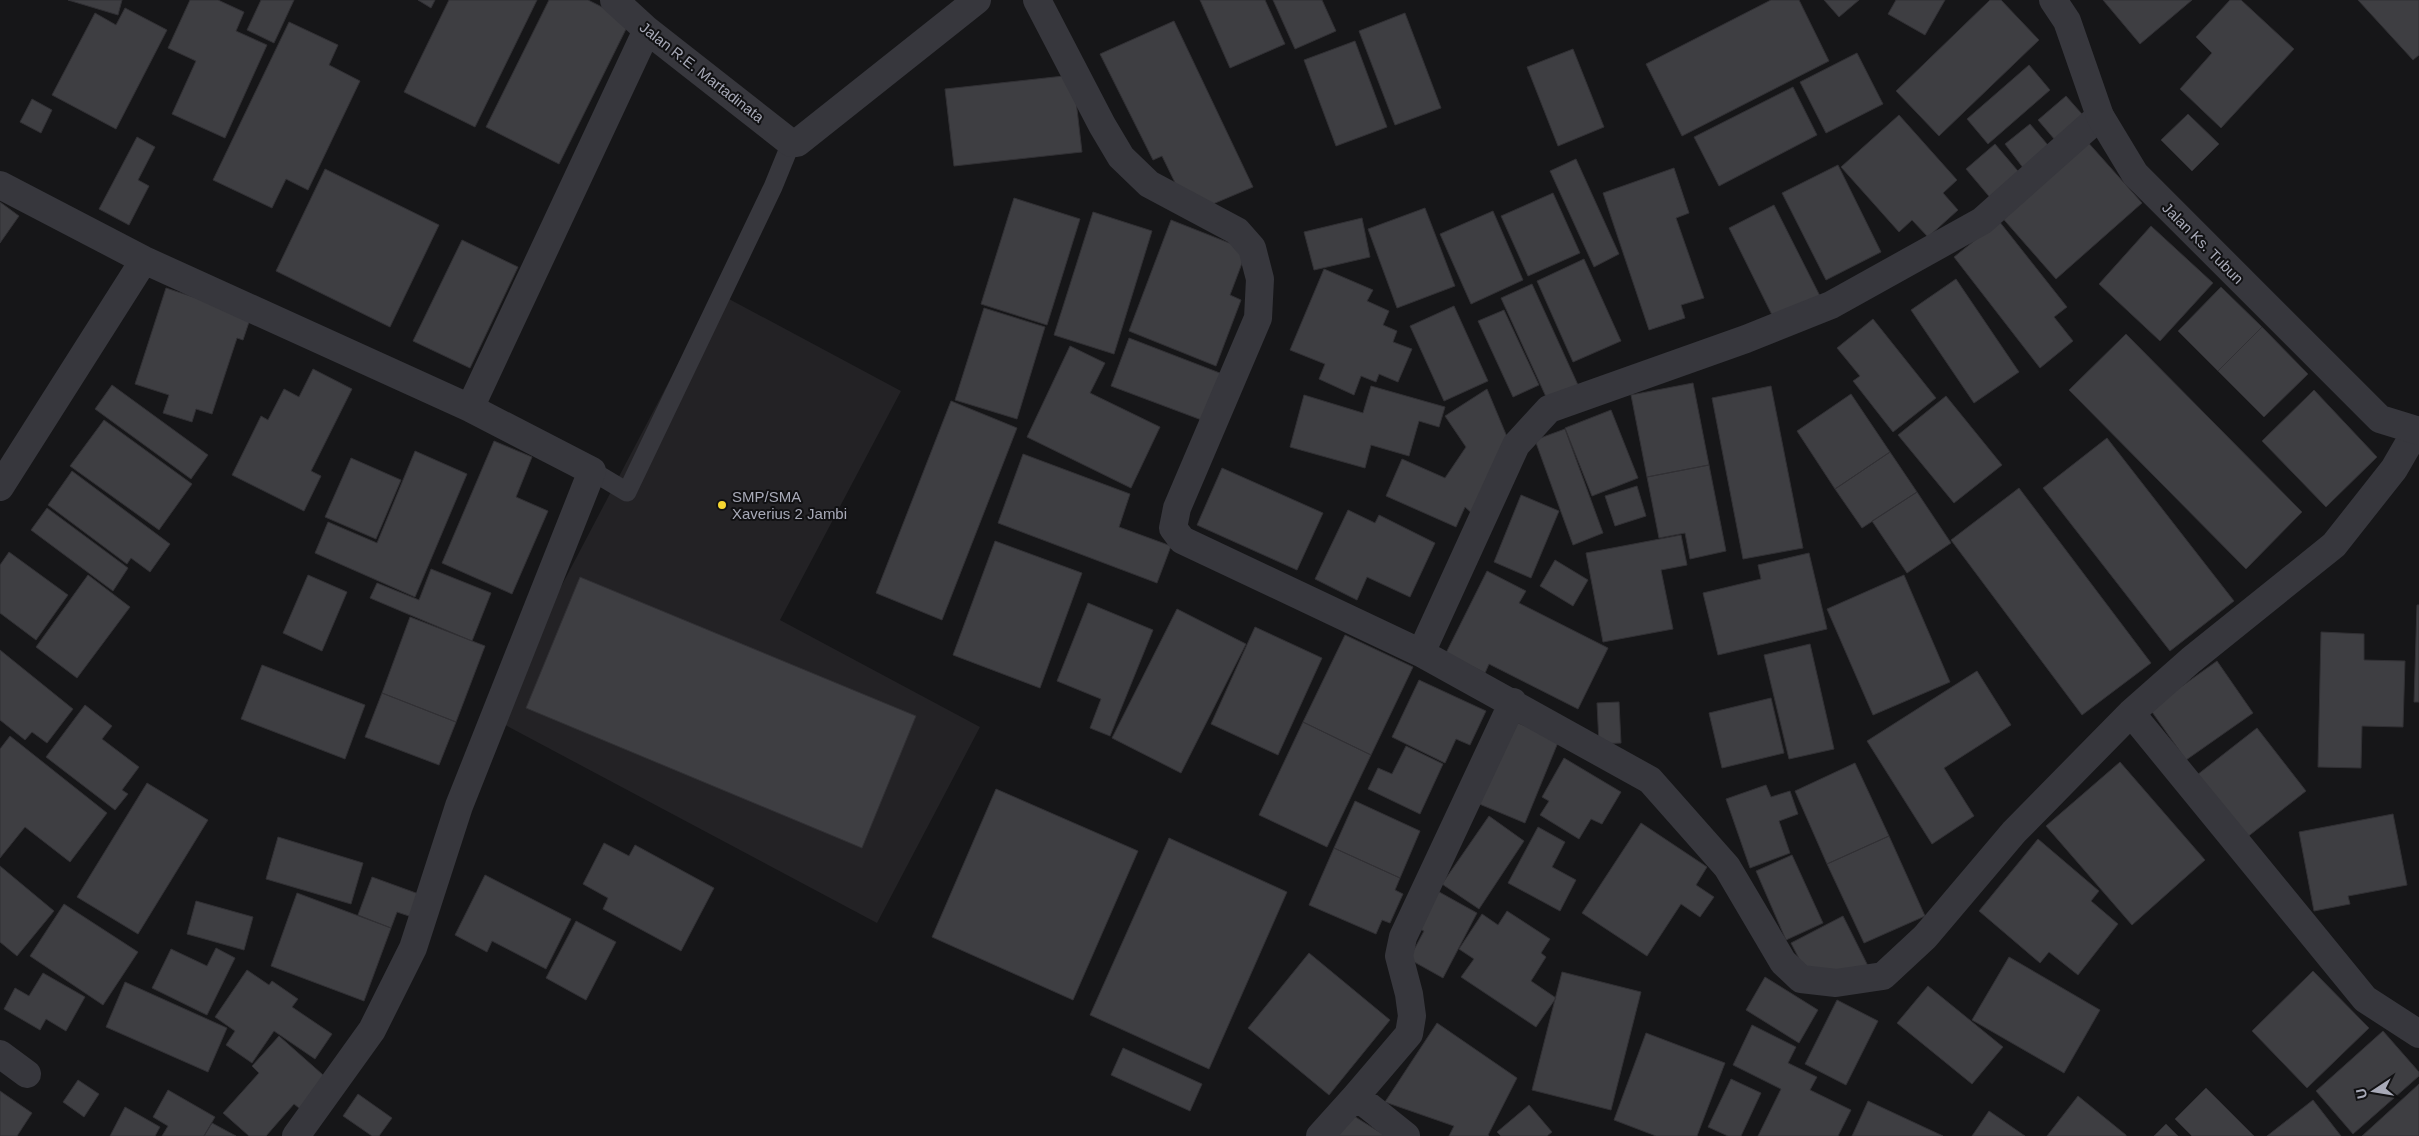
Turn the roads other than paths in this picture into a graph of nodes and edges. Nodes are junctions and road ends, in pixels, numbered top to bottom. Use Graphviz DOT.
graph roads {
  1 [pos="614,0"];
  2 [pos="977,0"];
  3 [pos="1037,0"];
  4 [pos="2053,0"];
  5 [pos="647,30"];
  6 [pos="2100,116"];
  7 [pos="791,143"];
  8 [pos="0,185"];
  9 [pos="144,260"];
  10 [pos="470,408"];
  11 [pos="2417,431"];
  12 [pos="592,471"];
  13 [pos="0,487"];
  14 [pos="1421,653"];
  15 [pos="1513,702"];
  16 [pos="2131,713"];
  17 [pos="2419,1034"];
  18 [pos="0,1054"];
  19 [pos="27,1074"];
  20 [pos="1356,1096"];
  21 [pos="296,1136"];
  22 [pos="1320,1136"];
  23 [pos="1406,1136"];
  1 -- 5 [label="street, Jalan R.E. Martadinata"];
  2 -- 7 [label="street"];
  3 -- 14 [label="street"];
  4 -- 6 [label="street, Jalan Ks. Tubun"];
  5 -- 7 [label="street, Jalan R.E. Martadinata"];
  5 -- 10 [label="street"];
  6 -- 11 [label="street, Jalan Ks. Tubun"];
  6 -- 14 [label="street"];
  7 -- 12 [label="lane"];
  8 -- 9 [label="street"];
  9 -- 10 [label="street"];
  9 -- 13 [label="street"];
  10 -- 12 [label="street"];
  11 -- 16 [label="street"];
  12 -- 21 [label="street"];
  14 -- 15 [label="street"];
  15 -- 16 [label="street"];
  15 -- 20 [label="street"];
  16 -- 17 [label="street"];
  18 -- 19 [label="street"];
  20 -- 22 [label="street"];
  20 -- 23 [label="street"];
}
